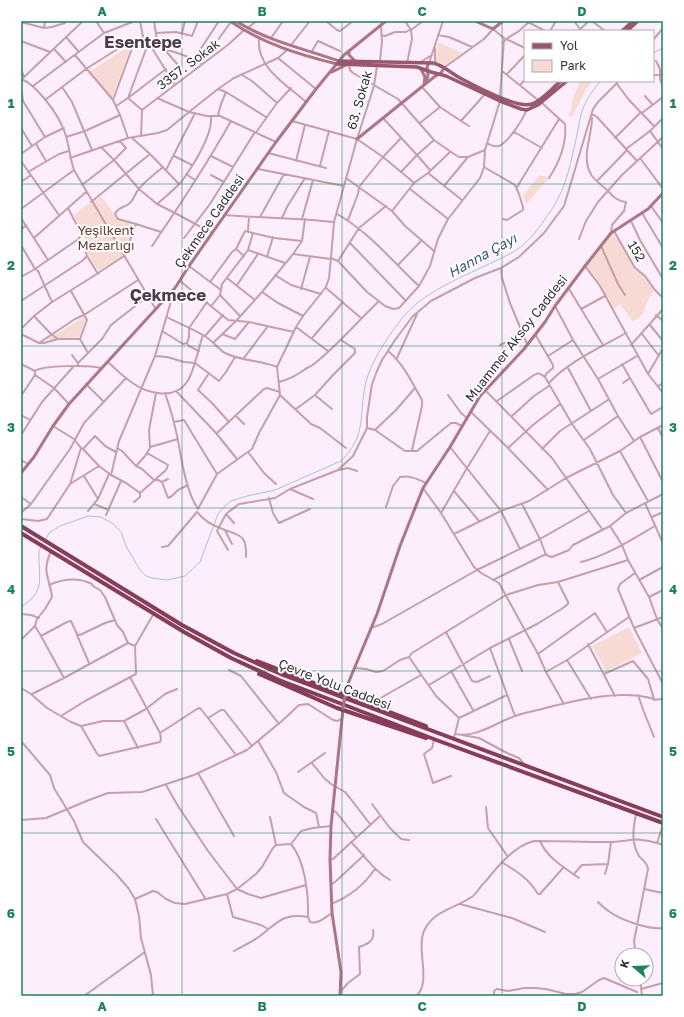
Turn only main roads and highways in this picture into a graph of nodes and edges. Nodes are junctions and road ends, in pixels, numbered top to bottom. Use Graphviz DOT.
graph roads {
  1 [pos="633,21"];
  2 [pos="638,21"];
  3 [pos="623,30"];
  4 [pos="628,30"];
  5 [pos="560,82"];
  6 [pos="566,82"];
  7 [pos="500,99"];
  8 [pos="540,102"];
  9 [pos="21,526"];
  10 [pos="21,533"];
  11 [pos="234,653"];
  12 [pos="231,658"];
  13 [pos="453,739"];
  14 [pos="437,740"];
  15 [pos="663,817"];
  16 [pos="663,824"];
  1 -- 3 [label="main road"];
  2 -- 4 [label="main road"];
  5 -- 8 [label="main road"];
  6 -- 8 [label="main road"];
  7 -- 7 [label="main road"];
  7 -- 8 [label="main road"];
  7 -- 8 [label="main road"];
  9 -- 11 [label="highway, Çevre Yolu Caddesi"];
  10 -- 12 [label="highway, Çevre Yolu Caddesi"];
  11 -- 13 [label="highway, Çevre Yolu Caddesi"];
  11 -- 13 [label="highway"];
  12 -- 14 [label="highway, Çevre Yolu Caddesi"];
  12 -- 14 [label="highway"];
  13 -- 15 [label="highway, Çevre Yolu Caddesi"];
  14 -- 16 [label="highway, Çevre Yolu Caddesi"];
}
